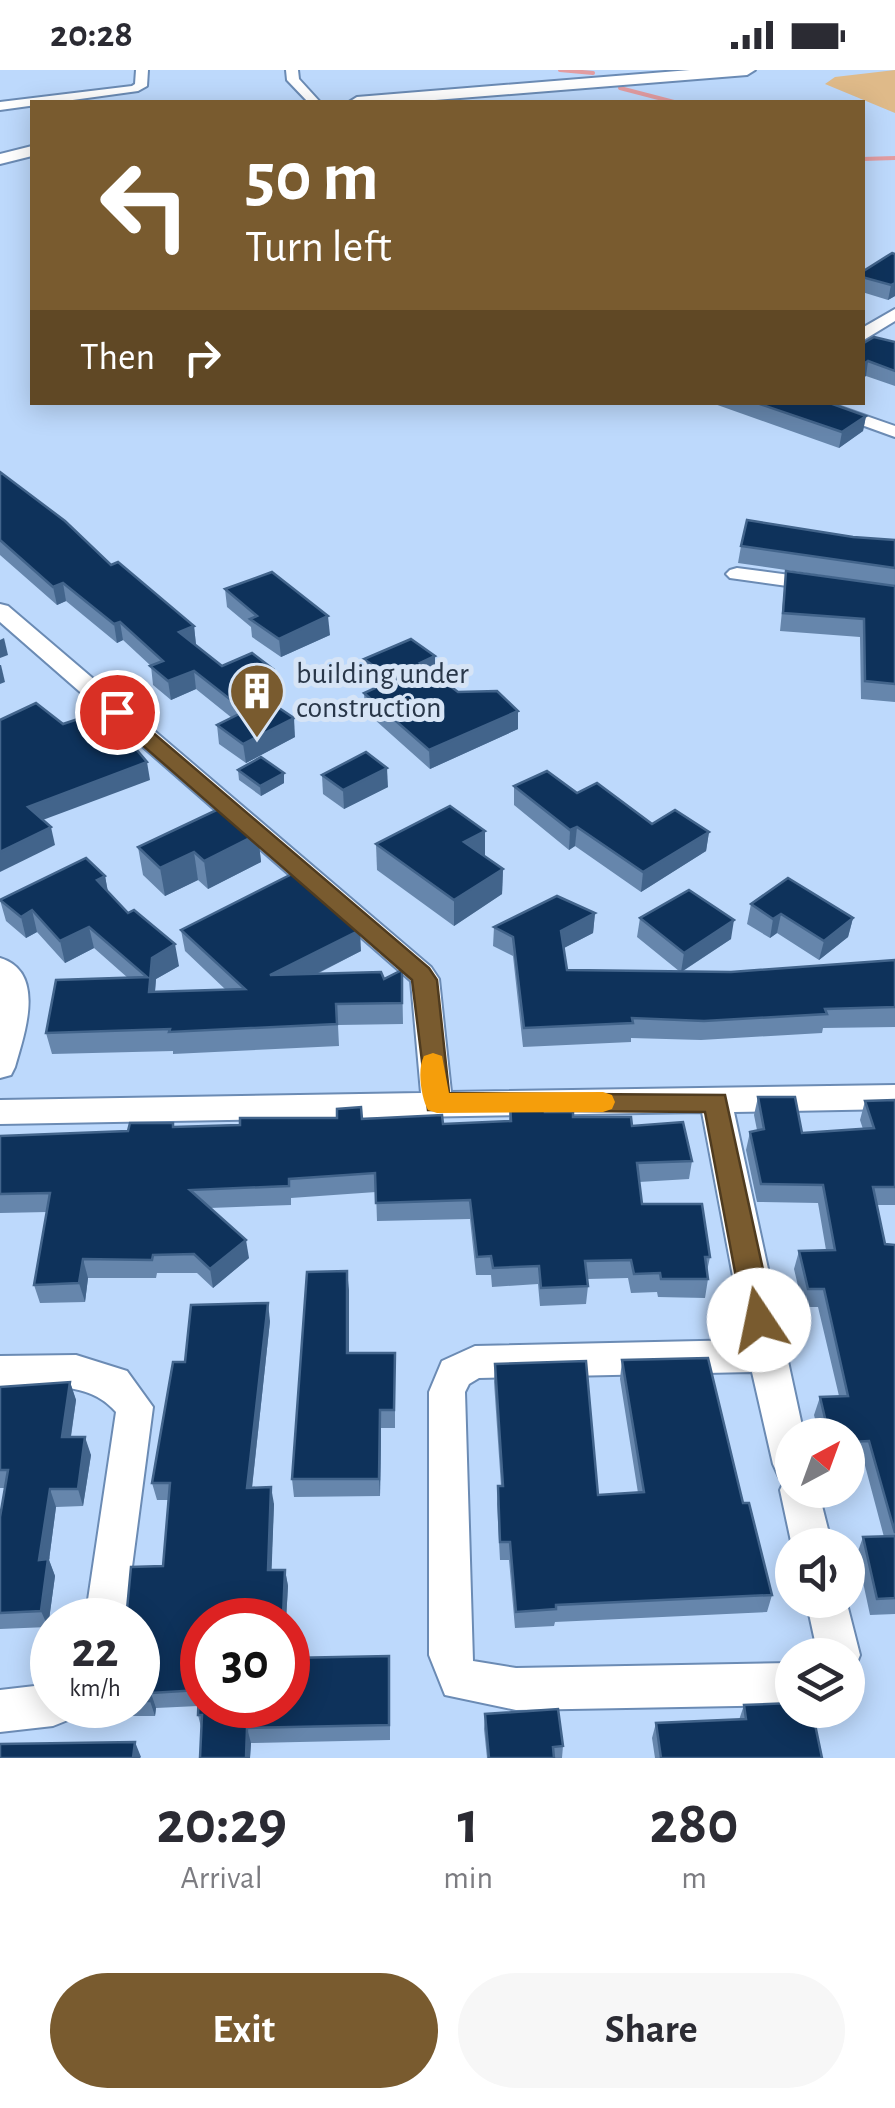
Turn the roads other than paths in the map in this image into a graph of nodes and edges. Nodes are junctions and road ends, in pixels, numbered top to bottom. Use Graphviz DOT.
graph roads {
  1 [pos="142,70"];
  2 [pos="292,70"];
  3 [pos="747,70"];
  4 [pos="312,100"];
  5 [pos="381,100"];
  6 [pos="0,106"];
  7 [pos="30,152"];
  8 [pos="0,159"];
  9 [pos="895,314"];
  10 [pos="868,340"];
  11 [pos="816,405"];
  12 [pos="895,432"];
  13 [pos="737,574"];
  14 [pos="895,595"];
  15 [pos="0,610"];
  16 [pos="0,968"];
  17 [pos="0,1067"];
  18 [pos="895,1097"];
  19 [pos="716,1102"];
  20 [pos="437,1103"];
  21 [pos="0,1112"];
  22 [pos="766,1356"];
  23 [pos="0,1372"];
  24 [pos="781,1418"];
  25 [pos="108,1598"];
  26 [pos="775,1684"];
  27 [pos="30,1708"];
  28 [pos="0,1711"];
  1 -- 6 [label="street"];
  2 -- 4 [label="street"];
  3 -- 5 [label="street"];
  7 -- 8 [label="street"];
  9 -- 10 [label="street"];
  11 -- 12 [label="street"];
  13 -- 14 [label="street"];
  15 -- 20 [label="street"];
  16 -- 17 [label="street"];
  18 -- 19 [label="street"];
  19 -- 20 [label="street"];
  19 -- 22 [label="street"];
  20 -- 21 [label="street"];
  22 -- 24 [label="street"];
  22 -- 26 [label="street"];
  23 -- 25 [label="street"];
  27 -- 28 [label="street"];
}
